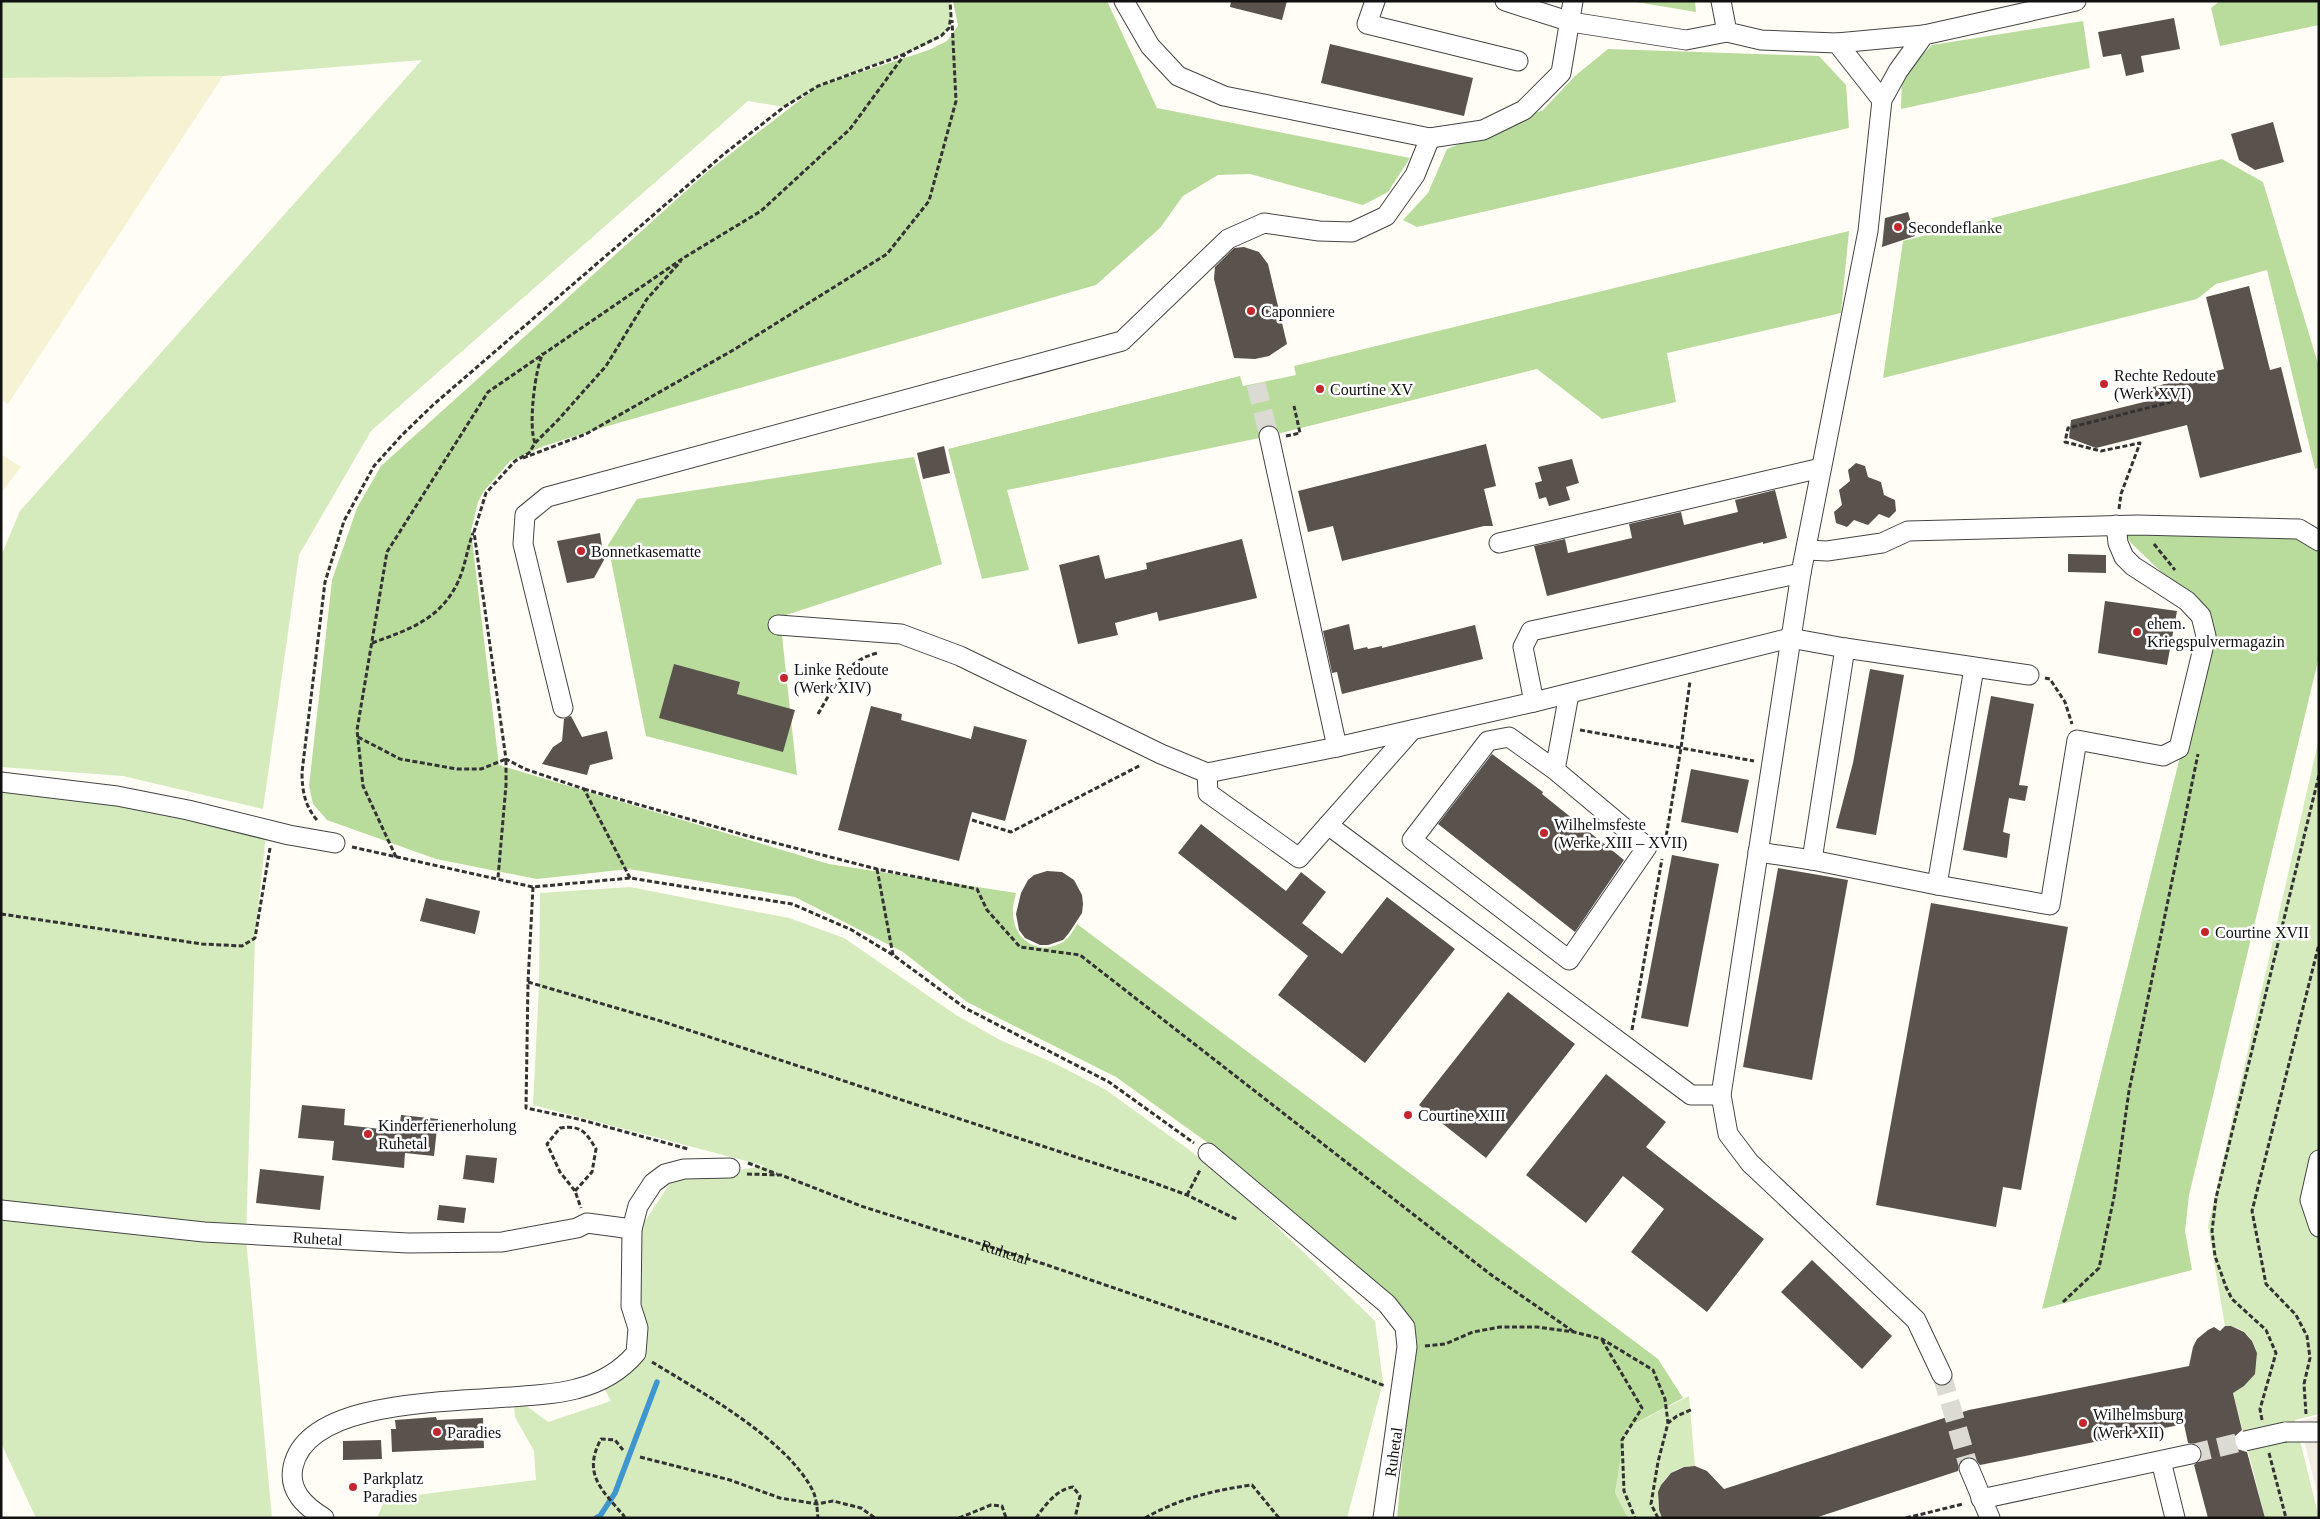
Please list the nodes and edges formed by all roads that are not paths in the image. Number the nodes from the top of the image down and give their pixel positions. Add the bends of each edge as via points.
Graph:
1 (1124, 1) edge
2 (1375, 1) edge
3 (1505, 1) edge
4 (1573, 1) edge
5 (1721, 1) edge
6 (2076, 1) edge
7 (2046, 4) edge
8 (1571, 22) junction
9 (1727, 32) junction
10 (1924, 35) junction
11 (1837, 43) junction
12 (1518, 61) dead end
13 (1882, 100) junction
14 (1430, 138) junction
15 (1269, 438) tunnel mouth
16 (1821, 468) junction
17 (2116, 525) junction
18 (2319, 541) edge
19 (1499, 543) dead end
20 (1807, 550) junction
21 (1801, 573) junction
22 (778, 625) dead end
23 (1790, 638) junction
24 (1846, 648) junction
25 (1974, 668) junction
26 (2029, 675) road end
27 (1569, 694) junction
28 (1534, 702) junction
29 (563, 708) dead end
30 (1412, 730) junction
31 (1337, 747) junction
32 (1555, 770) junction
33 (1207, 773) junction
34 (1, 782) edge
35 (1328, 825) junction
36 (335, 843) road end
37 (1758, 852) junction
38 (1812, 860) junction
39 (1937, 885) junction
40 (1721, 1094) junction
41 (1208, 1153) road end
42 (2319, 1160) edge
43 (736, 1165) road end
44 (1, 1210) edge
45 (2319, 1227) edge
46 (632, 1229) junction
47 (1942, 1375) tunnel mouth
48 (2312, 1426) edge
49 (2244, 1441) tunnel mouth
50 (2191, 1454) tunnel mouth
51 (2160, 1461) junction
52 (1969, 1468) tunnel mouth
53 (1981, 1500) junction
54 (324, 1518) edge
55 (1383, 1518) edge
56 (1990, 1518) edge
57 (2175, 1518) edge

1 - 14 street via 1150,46 1178,76 1224,96
2 - 12 street via 1368,24
3 - 8 street
4 - 8 street
5 - 9 street
6 - 7 street
7 - 10 street
8 - 9 street via 1686,40
8 - 14 street via 1561,74 1524,110 1483,130
9 - 11 street via 1761,40
10 - 11 street
10 - 13 street
11 - 13 street
13 - 16 street via 1868,230
14 - 29 street via 1415,176 1386,216 1352,232 1264,223 1228,239 1122,341 547,497 525,515 523,544
15 - 31 street
16 - 19 street
16 - 20 street
17 - 18 street via 2298,529
17 - 20 street via 1908,531 1882,543 1827,551
17 - 39 street via 2124,557 2187,601 2201,616 2206,636 2179,748 2163,756 2077,740 2050,905
20 - 21 street
21 - 23 street
21 - 28 street via 1532,631 1523,647
22 - 33 street via 901,634 960,656 1040,697
23 - 24 street
23 - 27 street
23 - 37 street
24 - 25 street
24 - 38 street
25 - 26 street
25 - 39 street
27 - 28 street
27 - 32 street
28 - 30 street
30 - 31 street
30 - 35 street
31 - 33 street
32 - 32 street via 1647,847 1568,960 1412,840 1488,742 1509,737
33 - 35 street via 1208,793 1299,858
34 - 36 street via 117,796
35 - 40 street via 1691,1094
37 - 38 street
37 - 40 street
38 - 39 street
40 - 47 street via 1728,1134 1750,1164 1916,1320
41 - 55 street, Ruhetal via 1387,1304 1405,1327 1407,1347
42 - 45 street via 2310,1200
43 - 46 street via 684,1169 665,1174 644,1195
44 - 46 street, Ruhetal via 204,1232 408,1243 502,1242 577,1228 587,1223
46 - 54 street via 631,1306 638,1328 636,1353 620,1370 575,1390 516,1398 400,1405 370,1410 328,1426 311,1436 301,1447 295,1458 292,1484 298,1496
48 - 49 street, bridge
50 - 51 street
51 - 53 street
51 - 57 street
52 - 53 street
53 - 56 street

